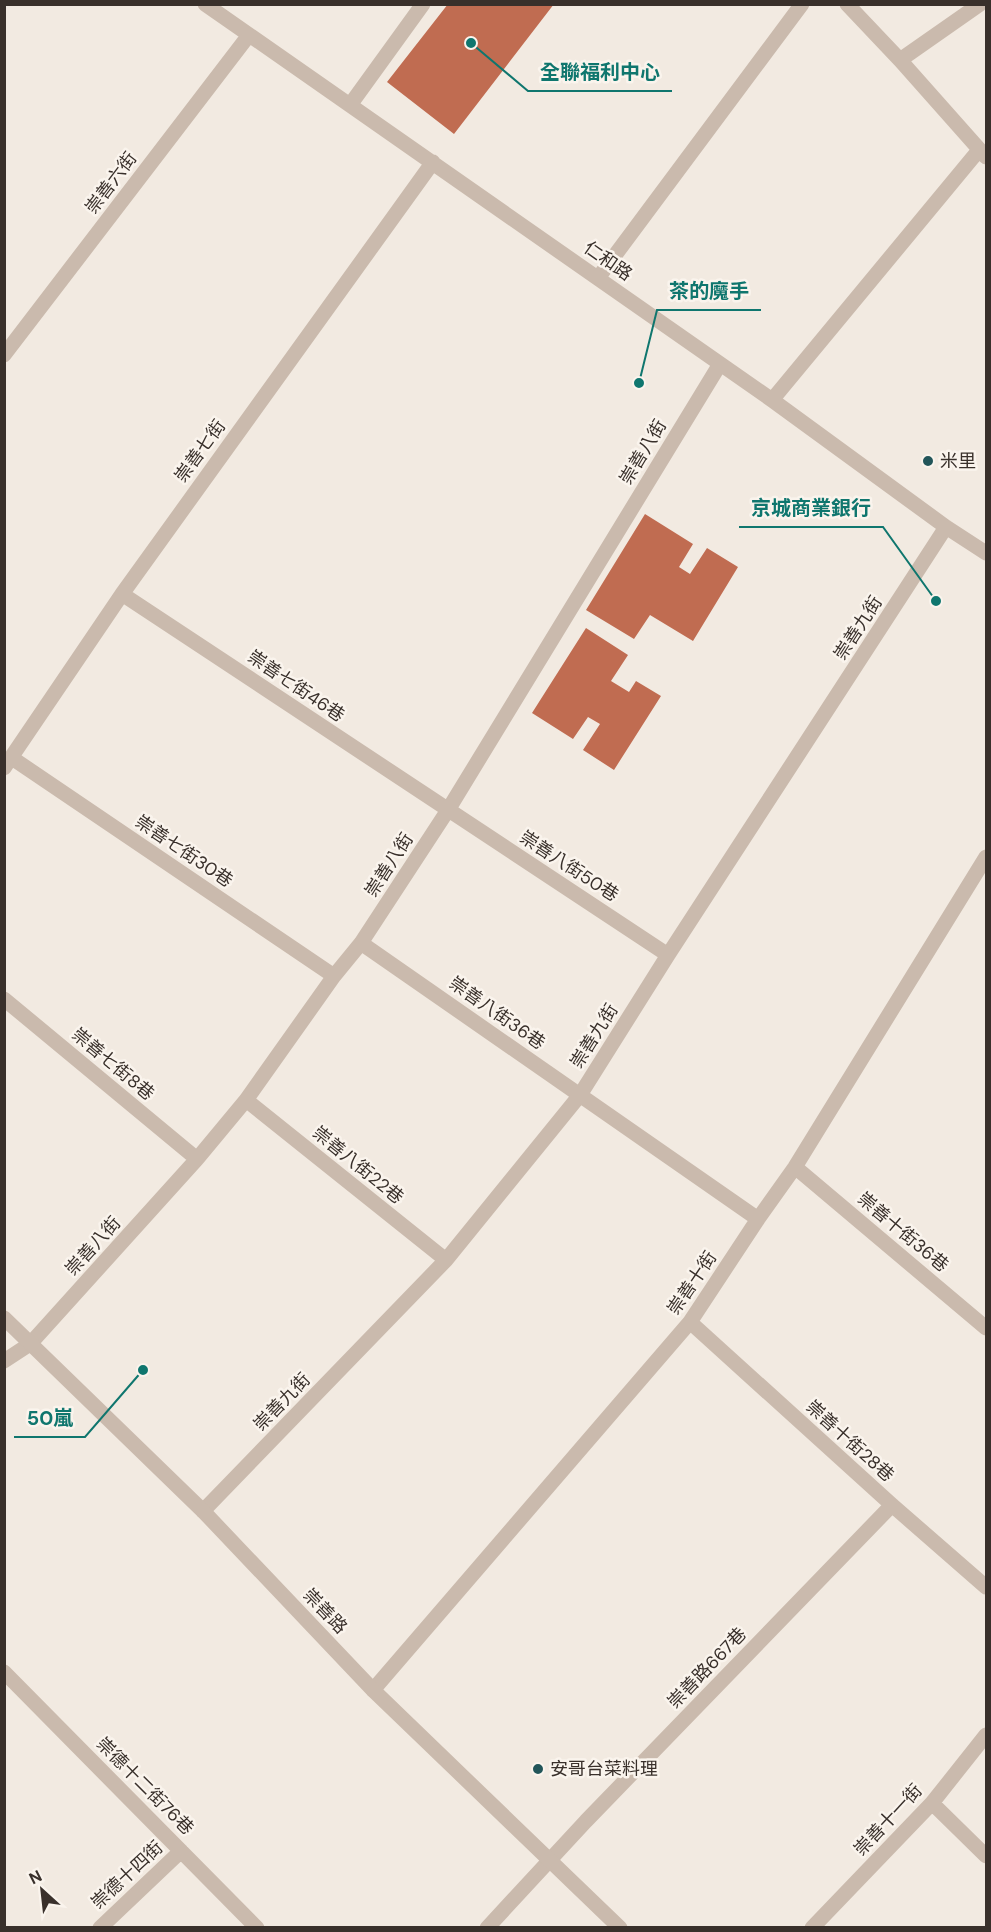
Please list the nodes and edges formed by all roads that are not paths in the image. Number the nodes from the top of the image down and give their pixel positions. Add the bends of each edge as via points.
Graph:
1 (205, 4) edge
2 (423, 4) edge
3 (802, 4) edge
4 (847, 4) edge
5 (980, 4) edge
6 (249, 35) junction
7 (900, 60) junction
8 (350, 105) junction
9 (983, 154) edge
10 (433, 162) junction
11 (598, 278) junction
12 (4, 355) edge
13 (720, 364) junction
14 (772, 399) junction
15 (946, 527) junction
16 (987, 553) edge
17 (122, 594) junction
18 (8, 763) edge
19 (448, 810) junction
20 (987, 857) edge
21 (361, 943) junction
22 (668, 955) junction
23 (334, 976) junction
24 (4, 999) edge
25 (580, 1095) junction
26 (246, 1100) junction
27 (197, 1159) junction
28 (795, 1167) junction
29 (758, 1219) junction
30 (446, 1260) junction
31 (4, 1318) edge
32 (690, 1322) junction
33 (987, 1328) edge
34 (30, 1344) junction
35 (4, 1361) edge
36 (892, 1505) junction
37 (203, 1511) junction
38 (987, 1587) edge
39 (4, 1672) edge
40 (373, 1690) junction
41 (987, 1735) edge
42 (932, 1803) junction
43 (181, 1851) junction
44 (987, 1856) edge
45 (550, 1859) junction
46 (100, 1928) edge
47 (257, 1928) edge
48 (487, 1928) edge
49 (620, 1928) edge
50 (812, 1928) edge

1 - 6 street, 仁和路
2 - 8 street
3 - 11 street
4 - 7 street
5 - 7 street
6 - 8 street, 仁和路
6 - 12 street, 崇善六街
7 - 9 street
8 - 10 street, 仁和路
9 - 14 street
10 - 11 street, 仁和路
10 - 17 street, 崇善七街
11 - 13 street, 仁和路
13 - 14 street, 仁和路
13 - 19 street, 崇善八街
14 - 15 street, 仁和路
15 - 16 street, 仁和路
15 - 22 street, 崇善九街
17 - 18 street, 崇善七街
17 - 19 street, 崇善七街46巷
18 - 23 street, 崇善七街30巷
19 - 21 street, 崇善八街
19 - 22 street, 崇善八街50巷
20 - 28 street, 崇善十街
21 - 23 street, 崇善八街
21 - 25 street, 崇善八街36巷
22 - 25 street, 崇善九街
23 - 26 street, 崇善八街
24 - 27 street, 崇善七街8巷
25 - 29 street, 崇善八街36巷
25 - 30 street, 崇善九街
26 - 27 street, 崇善八街
26 - 30 street, 崇善八街22巷
27 - 34 street, 崇善八街
28 - 29 street, 崇善十街
28 - 33 street, 崇善十街36巷
29 - 32 street, 崇善十街
30 - 37 street, 崇善九街
31 - 34 street, 崇善路
32 - 36 street, 崇善十街28巷
32 - 40 street, 崇善十街
34 - 35 street, 崇善八街
34 - 37 street, 崇善路
36 - 38 street, 崇善十街28巷
36 - 45 street, 崇善路667巷
37 - 40 street, 崇善路
39 - 43 street, 崇德十二街76巷
40 - 45 street, 崇善路
41 - 42 street, 崇善十一街
42 - 44 street
42 - 50 street, 崇善十一街
43 - 46 street, 崇德十四街
43 - 47 street, 崇德十二街76巷
45 - 48 street, 崇善路667巷
45 - 49 street, 崇善路

